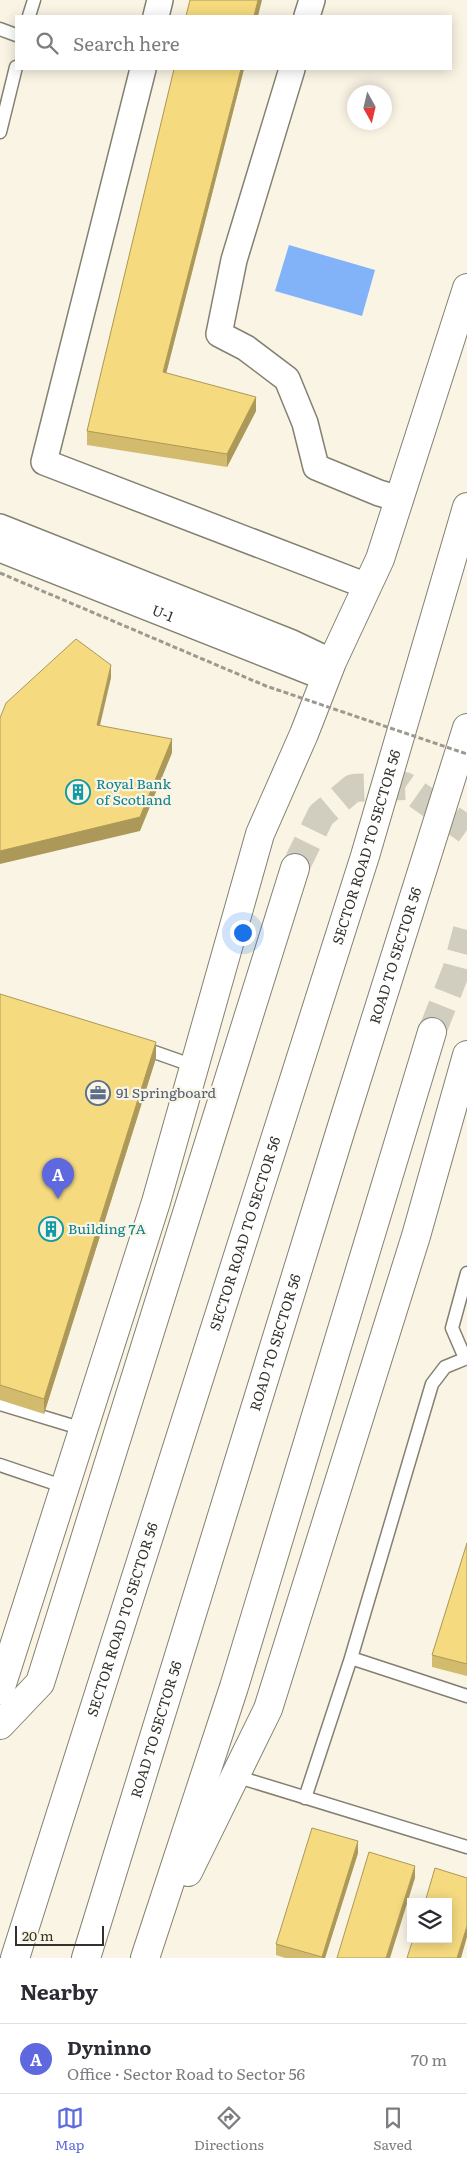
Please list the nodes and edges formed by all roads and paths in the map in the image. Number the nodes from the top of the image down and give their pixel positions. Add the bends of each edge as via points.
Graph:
1 (34, 0) edge
2 (160, 0) edge
3 (312, 0) edge
4 (29, 15) edge
5 (156, 15) edge
6 (308, 15) edge
7 (0, 29) edge
8 (15, 35) edge
9 (15, 70) edge
10 (143, 70) edge
11 (292, 70) edge
12 (0, 132) edge
13 (467, 288) edge
14 (400, 499) junction
15 (467, 507) edge
16 (0, 526) edge
17 (0, 549) edge
18 (0, 573) edge
19 (367, 586) junction
20 (329, 670) junction
21 (467, 728) edge
22 (467, 754) edge
23 (295, 868) tunnel mouth
24 (432, 1032) tunnel mouth
25 (126, 1042) edge
26 (467, 1055) edge
27 (194, 1066) junction
28 (467, 1273) edge
29 (466, 1358) edge
30 (0, 1404) edge
31 (83, 1429) junction
32 (0, 1465) edge
33 (65, 1487) junction
34 (351, 1658) junction
35 (0, 1690) edge
36 (467, 1696) edge
37 (0, 1725) edge
38 (235, 1776) junction
39 (305, 1798) junction
40 (467, 1847) edge
41 (15, 1958) edge
42 (86, 1958) edge
43 (145, 1958) edge

1 - 4 lane
2 - 5 street
3 - 6 street
7 - 8 lane
9 - 12 lane
10 - 19 street via 44,462
11 - 14 street via 234,260 219,334 246,348 287,379 305,423 316,467 379,494
13 - 14 street
14 - 19 street via 380,559
15 - 41 street, SECTOR ROAD TO SECTOR 56 via 365,856
16 - 20 street via 290,642
17 - 20 street, U-1
18 - 22 path, bridge via 266,686
19 - 20 street
20 - 27 street via 260,834
21 - 42 street, ROAD TO SECTOR 56
23 - 37 street via 40,1683
24 - 43 street via 234,1688
25 - 27 lane
26 - 38 street via 414,1246 268,1709
27 - 31 street via 156,1202
28 - 29 lane via 452,1328
29 - 34 lane via 445,1367 432,1384
30 - 31 lane
31 - 33 street
32 - 33 lane
33 - 35 street
34 - 36 lane
34 - 39 lane
38 - 39 lane
38 - 43 street
39 - 40 lane

